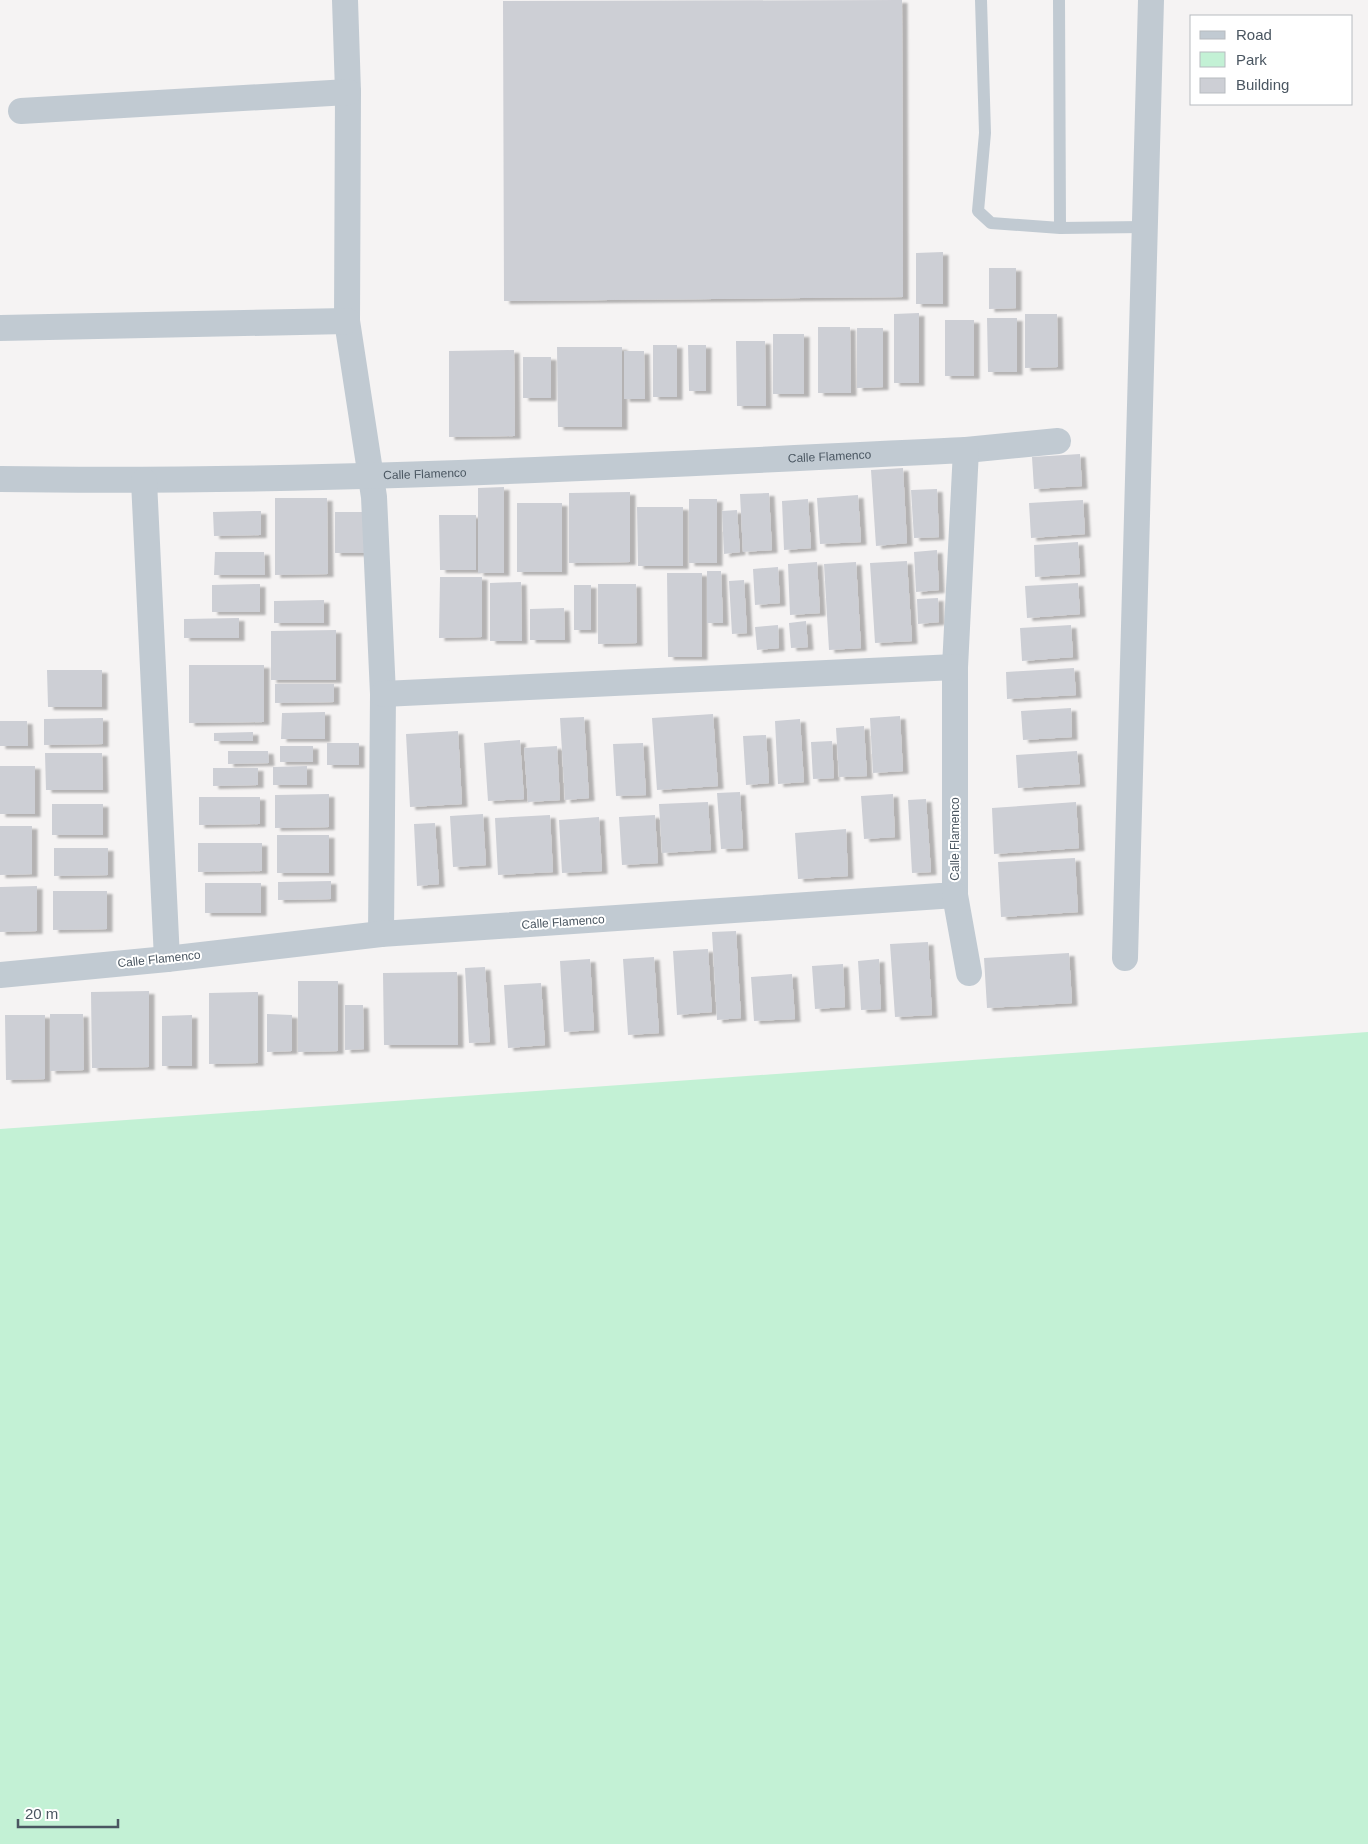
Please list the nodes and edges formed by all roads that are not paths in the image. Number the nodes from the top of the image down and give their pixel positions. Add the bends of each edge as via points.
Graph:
1 (345, 0) edge
2 (981, 0) edge
3 (1058, 0) edge
4 (1151, 0) edge
5 (348, 92) junction
6 (21, 111) dead end
7 (1060, 228) junction
8 (1143, 228) junction
9 (347, 321) junction
10 (0, 328) edge
11 (1058, 441) dead end
12 (966, 450) junction
13 (371, 476) junction
14 (0, 479) edge
15 (144, 481) junction
16 (955, 667) junction
17 (383, 694) junction
18 (955, 895) junction
19 (381, 934) junction
20 (1125, 958) dead end
21 (167, 959) junction
22 (969, 973) dead end
23 (0, 975) edge

1 - 5 street
2 - 7 lane via 985,133 978,211 991,223
3 - 7 lane
4 - 8 street
5 - 6 street
5 - 9 street
7 - 8 lane
8 - 20 street
9 - 10 street
9 - 13 street
11 - 12 street
12 - 13 street, Calle Flamenco
12 - 16 street, Calle Flamenco
13 - 15 street, Calle Flamenco
13 - 17 street
14 - 15 street, Calle Flamenco
15 - 21 street
16 - 17 street
16 - 18 street, Calle Flamenco
17 - 19 street
18 - 19 street, Calle Flamenco
18 - 22 street
19 - 21 street, Calle Flamenco
21 - 23 street, Calle Flamenco

